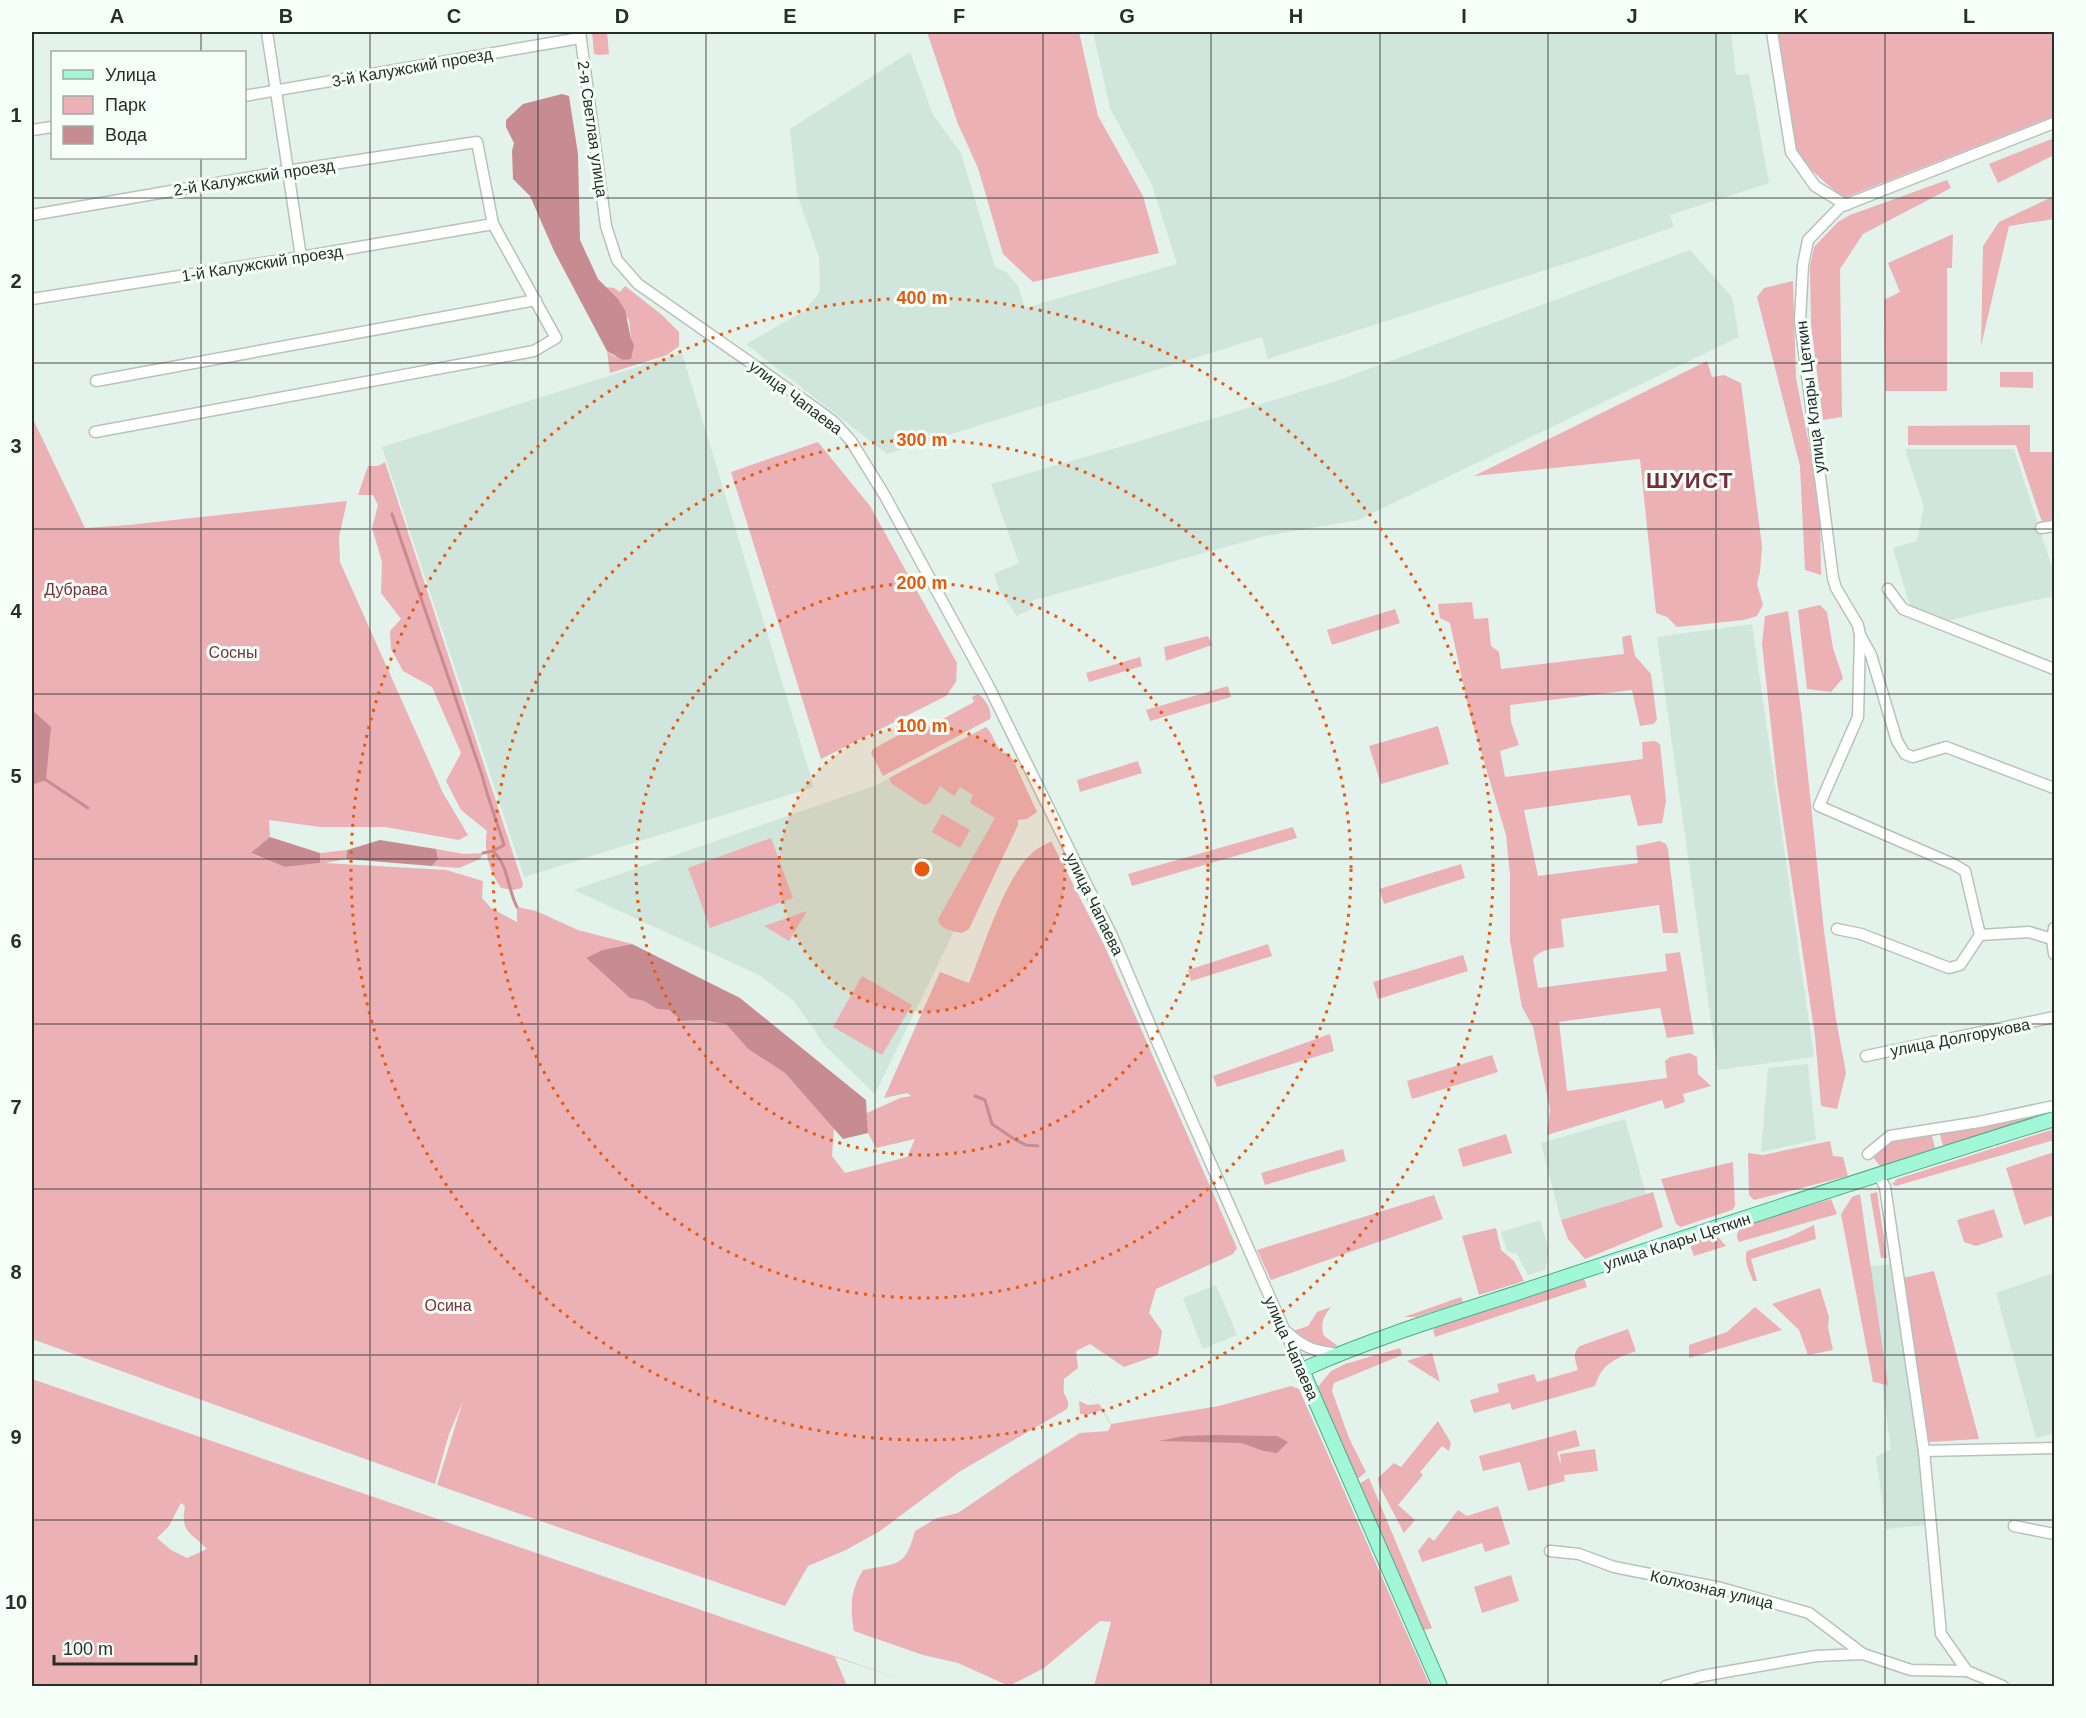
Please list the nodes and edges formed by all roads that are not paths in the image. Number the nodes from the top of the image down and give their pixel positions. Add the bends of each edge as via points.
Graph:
1 (267, 32) edge
2 (1772, 32) edge
3 (580, 35) edge
4 (275, 91) junction
5 (246, 96) edge
6 (2055, 123) edge
7 (51, 127) edge
8 (32, 130) edge
9 (287, 171) junction
10 (1845, 205) junction
11 (32, 215) edge
12 (493, 224) junction
13 (606, 226) joint
14 (301, 257) junction
15 (32, 299) edge
16 (536, 300) junction
17 (96, 381) dead end
18 (95, 432) dead end
19 (2055, 525) edge
20 (2041, 528) dead end
21 (1888, 589) dead end
22 (1860, 635) junction
23 (2055, 669) edge
24 (2055, 788) edge
25 (1837, 929) dead end
26 (2053, 934) edge
27 (1980, 935) junction
28 (2055, 954) edge
29 (2055, 1017) edge
30 (1866, 1056) dead end
31 (2055, 1106) edge
32 (2055, 1119) edge
33 (1868, 1154) dead end
34 (1878, 1174) junction
35 (1283, 1328) junction
36 (1338, 1354) junction
37 (1302, 1370) junction
38 (2055, 1448) edge
39 (1924, 1451) junction
40 (2014, 1526) dead end
41 (2055, 1534) edge
42 (1550, 1551) dead end
43 (1863, 1654) junction
44 (1967, 1671) junction
45 (1440, 1686) edge
46 (1666, 1686) edge
47 (2003, 1686) edge

1 - 4 street
2 - 10 street via 1791,152 1815,186
3 - 4 street, 3-й Калужский проезд
3 - 13 street, 2-я Светлая улица
4 - 5 street, 3-й Калужский проезд
4 - 9 street
6 - 10 street, улица Клары Цеткин
7 - 8 street
9 - 11 street, 2-й Калужский проезд
9 - 12 street, 2-й Калужский проезд via 477,142
9 - 14 street
10 - 22 street, улица Клары Цеткин via 1808,240 1800,321 1833,578
12 - 14 street, 1-й Калужский проезд
12 - 16 street
13 - 35 street, улица Чапаева via 617,260 638,284 835,423 868,468 988,685 1113,938
14 - 15 street, 1-й Калужский проезд
16 - 17 street
16 - 18 street via 556,339 534,351
19 - 20 street
21 - 23 street via 1903,609
22 - 24 street via 1871,655 1897,741 1905,754 1914,757 1946,747
22 - 27 street via 1858,717 1819,806 1965,871
25 - 27 street via 1861,934 1949,968 1960,964
26 - 27 street
26 - 28 street
29 - 30 street, улица Долгорукова
31 - 33 street via 1890,1136
32 - 34 main road, улица Клары Цеткин
34 - 36 main road, улица Клары Цеткин via 1427,1321
34 - 39 street via 1885,1187
35 - 36 street via 1309,1349
35 - 37 street, улица Чапаева
36 - 37 main road, улица Клары Цеткин
37 - 45 main road, улица Чапаева
38 - 39 street
39 - 44 street via 1941,1634
40 - 41 street
42 - 43 street, Колхозная улица via 1579,1554 1614,1567 1721,1588 1809,1613
43 - 44 street via 1911,1670
43 - 46 street via 1816,1656
44 - 47 street

